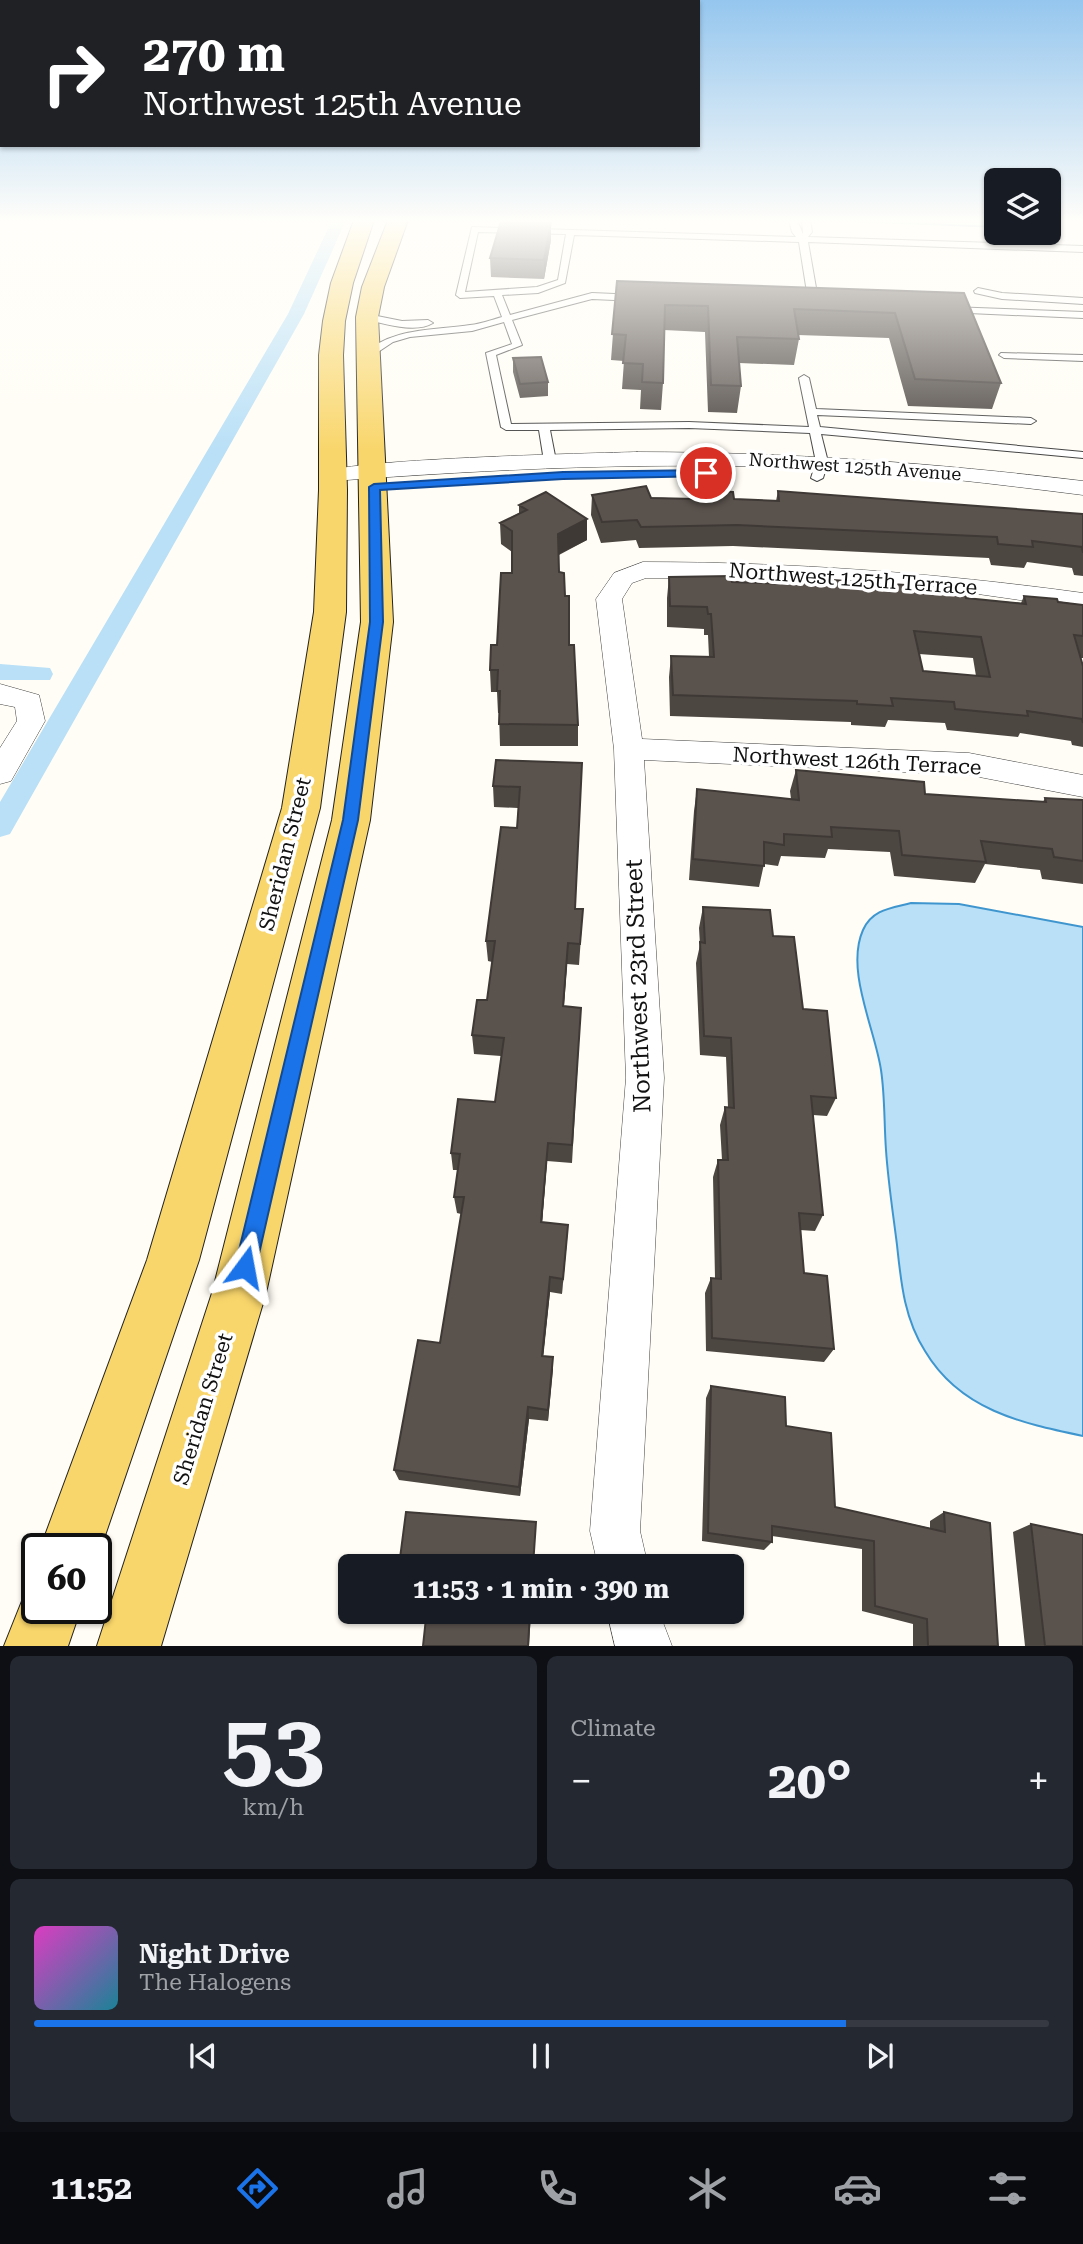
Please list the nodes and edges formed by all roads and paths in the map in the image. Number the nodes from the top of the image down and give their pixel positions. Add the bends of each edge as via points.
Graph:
1 (339, 297) edge
2 (371, 297) edge
3 (499, 297) edge
4 (589, 297) edge
5 (613, 297) edge
6 (817, 297) edge
7 (1015, 297) edge
8 (644, 298) edge
9 (1083, 301) edge
10 (802, 304) edge
11 (933, 309) edge
12 (1083, 315) edge
13 (367, 317) junction
14 (507, 321) junction
15 (1004, 355) dead end
16 (366, 356) junction
17 (1083, 358) edge
18 (804, 378) dead end
19 (811, 412) junction
20 (1031, 421) dead end
21 (544, 426) junction
22 (815, 430) junction
23 (1083, 455) edge
24 (550, 461) junction
25 (819, 470) junction
26 (354, 481) junction
27 (1083, 488) edge
28 (1083, 503) edge
29 (623, 578) joint
30 (1083, 601) edge
31 (0, 694) edge
32 (629, 749) junction
33 (0, 773) edge
34 (1083, 786) edge
35 (77, 1533) edge
36 (620, 1554) edge
37 (44, 1624) edge
38 (36, 1646) edge
39 (129, 1646) edge

1 - 26 main road, Sheridan Street via 331,355
2 - 13 main road, Sheridan Street
3 - 14 lane
4 - 14 lane
5 - 8 lane
6 - 10 lane via 819,305
7 - 9 lane
11 - 12 lane
13 - 14 lane via 402,324
13 - 16 main road, Sheridan Street
14 - 16 lane via 409,334
14 - 21 lane via 517,345 491,353 506,427
15 - 17 lane
16 - 26 main road, Sheridan Street
18 - 19 lane
19 - 20 lane
19 - 22 lane
21 - 22 lane
21 - 24 lane
22 - 23 lane
22 - 25 lane
24 - 25 street, Northwest 125th Avenue via 637,458
24 - 26 street, Northwest 125th Avenue
25 - 26 street, Northwest 125th Avenue
25 - 27 street, Northwest 125th Avenue
25 - 28 street, Northwest 125th Avenue
26 - 35 main road, Sheridan Street via 301,808 173,1260
26 - 39 main road, Sheridan Street via 377,622 351,820 239,1293
29 - 30 street, Northwest 125th Terrace via 643,570 858,576 964,584
29 - 32 street, Northwest 23rd Street via 609,599
31 - 33 street via 29,702 31,721
32 - 34 street, Northwest 126th Terrace via 969,764
32 - 36 street, Northwest 23rd Street via 645,1078 615,1531
37 - 38 main road

